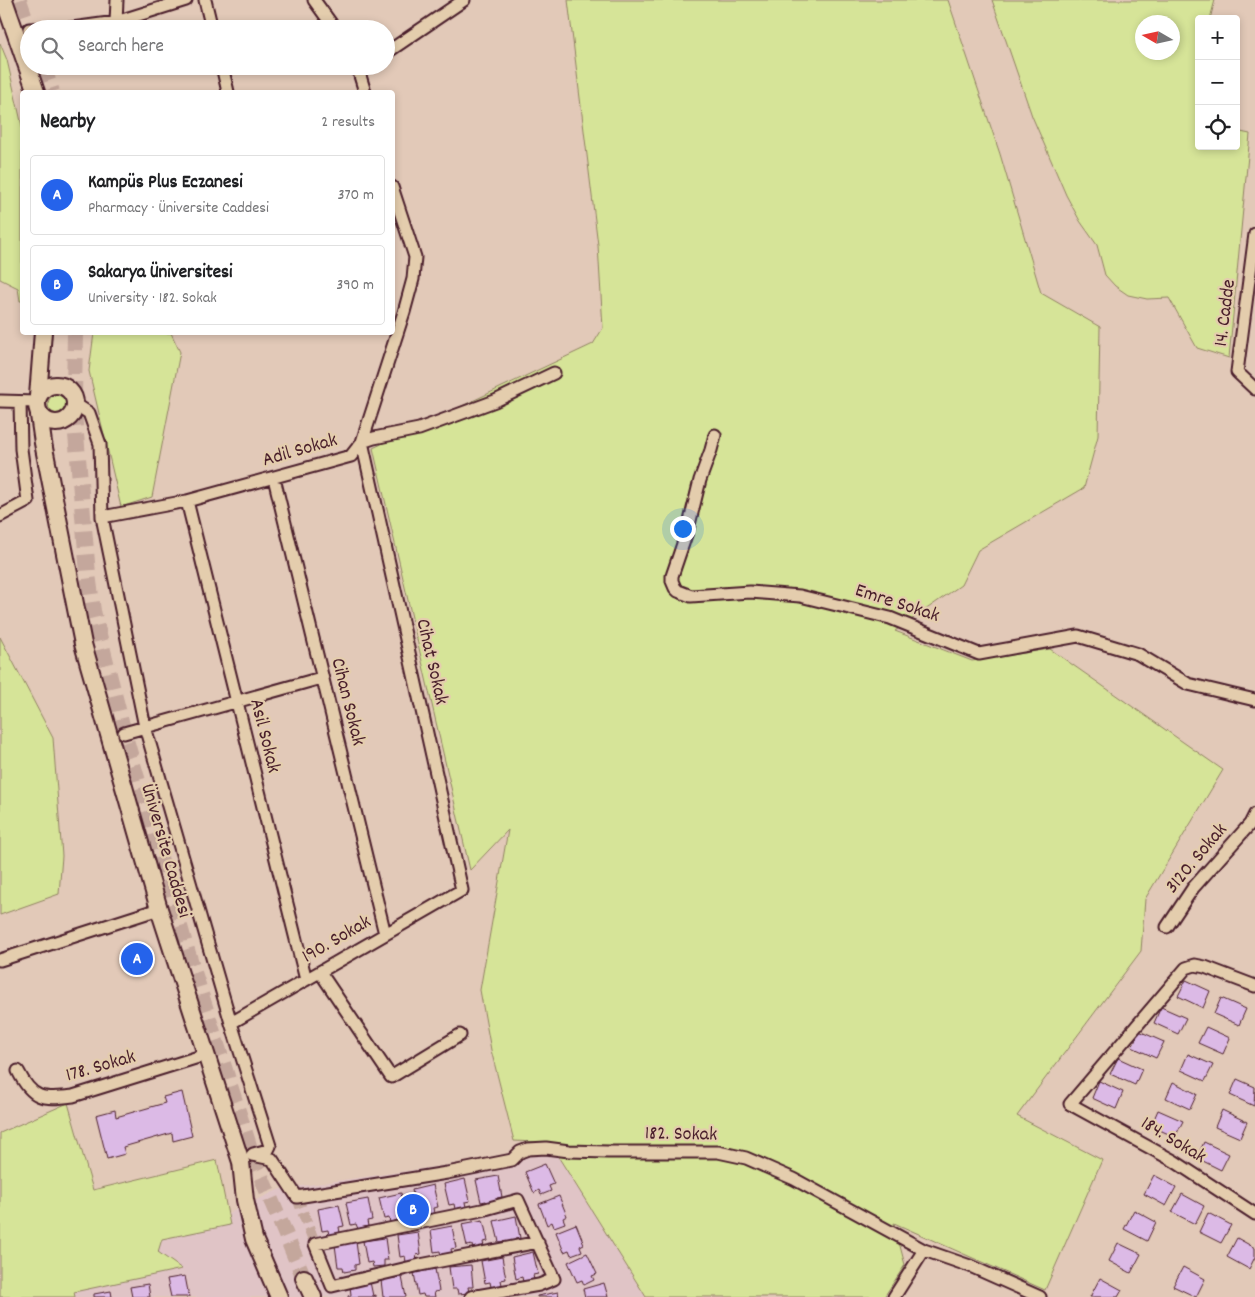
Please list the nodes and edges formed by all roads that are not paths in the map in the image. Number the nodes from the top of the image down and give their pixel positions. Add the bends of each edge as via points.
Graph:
1 (4, 0) edge
2 (117, 0) edge
3 (186, 0) edge
4 (205, 0) edge
5 (314, 0) edge
6 (464, 0) edge
7 (116, 20) edge
8 (122, 20) edge
9 (210, 20) edge
10 (328, 20) edge
11 (20, 46) edge
12 (395, 47) edge
13 (30, 75) edge
14 (224, 75) edge
15 (362, 75) edge
16 (35, 90) edge
17 (228, 90) edge
18 (365, 90) edge
19 (395, 196) edge
20 (1255, 234) edge
21 (43, 335) edge
22 (554, 373) dead end
23 (1255, 389) edge
24 (0, 401) edge
25 (34, 404) junction
26 (75, 404) junction
27 (715, 435) dead end
28 (362, 442) junction
29 (274, 478) junction
30 (187, 501) junction
31 (0, 516) edge
32 (102, 517) junction
33 (322, 678) junction
34 (1255, 700) edge
35 (236, 701) junction
36 (145, 727) junction
37 (124, 732) dead end
38 (1255, 814) edge
39 (462, 890) joint
40 (159, 909) junction
41 (1167, 927) dead end
42 (385, 934) junction
43 (0, 960) edge
44 (320, 972) junction
45 (306, 980) junction
46 (1255, 986) edge
47 (231, 1023) junction
48 (460, 1035) dead end
49 (205, 1055) junction
50 (18, 1071) dead end
51 (1255, 1214) edge
52 (538, 1242) junction
53 (924, 1250) junction
54 (304, 1278) tunnel mouth
55 (278, 1294) edge
56 (313, 1297) edge
57 (471, 1297) edge
58 (894, 1297) edge
59 (1040, 1297) edge

1 - 11 street
2 - 7 street
3 - 8 street
4 - 9 street
5 - 10 street
6 - 12 street
13 - 16 street
14 - 17 street
15 - 18 street
19 - 28 street via 415,256 413,279
20 - 23 street, 14. Cadde via 1237,372
21 - 25 street, Üniversite Caddesi
22 - 28 street, Adil Sokak via 495,401 420,429
24 - 25 street
25 - 26 street via 47,387 60,385 71,392
25 - 26 street via 48,422 61,423 71,416
25 - 31 street via 20,449 28,501
25 - 40 street, Üniversite Caddesi via 83,644
26 - 32 street via 89,413 100,444
27 - 34 street, Emre Sokak via 672,576 678,591 691,596 750,592 800,596 890,618 979,654 1078,636 1138,654 1188,684
28 - 29 street, Adil Sokak via 351,456
28 - 39 street, Cihat Sokak
29 - 30 street, Adil Sokak
29 - 33 street, Cihan Sokak
30 - 32 street, Adil Sokak
30 - 35 street, Asil Sokak
32 - 36 street
33 - 35 street
33 - 42 street, Cihan Sokak
35 - 36 street
35 - 45 street, Asil Sokak
36 - 37 street
36 - 47 street
38 - 41 street, 3120. Sokak via 1250,824 1193,888
39 - 42 street, 190. Sokak
40 - 43 street
40 - 49 street, Üniversite Caddesi
42 - 44 street, 190. Sokak
44 - 45 street, 190. Sokak
44 - 48 street via 391,1077
45 - 47 street, 190. Sokak
46 - 51 street, 184. Sokak via 1205,967 1195,965 1186,968 1070,1104 1174,1161
47 - 53 street, 182. Sokak via 270,1146 268,1150 252,1155 272,1159 297,1197 512,1160 528,1149 718,1152 746,1158 787,1175
49 - 50 street, 178. Sokak via 58,1098 34,1094
49 - 55 street, Üniversite Caddesi via 241,1162 254,1239
52 - 52 street via 518,1200 315,1244 332,1286
52 - 57 street via 554,1279 539,1285
53 - 58 street
53 - 59 street, 182. Sokak
54 - 56 street

